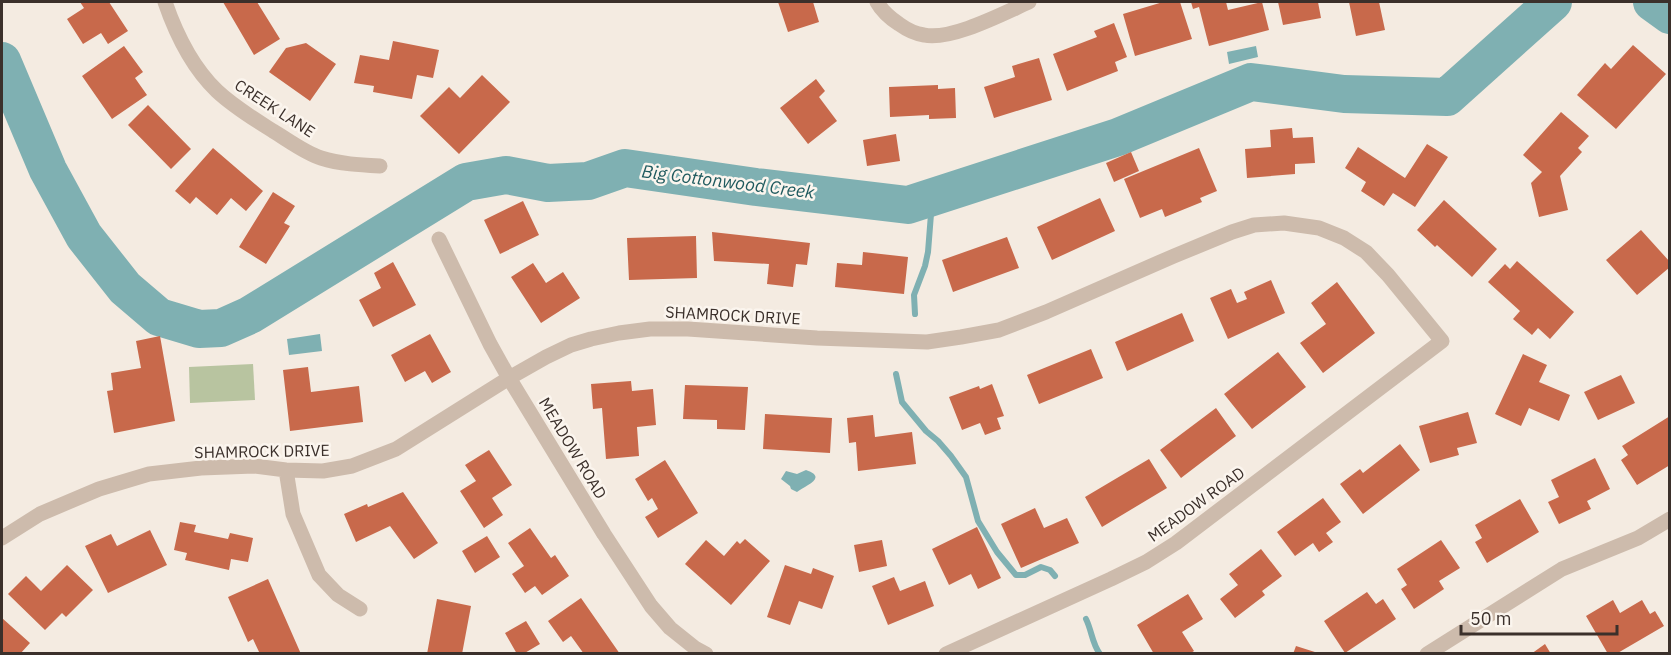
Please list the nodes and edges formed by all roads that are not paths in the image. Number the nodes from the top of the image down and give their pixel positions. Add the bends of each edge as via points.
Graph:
1 (165, 2) edge
2 (877, 2) edge
3 (1029, 2) edge
4 (380, 166) dead end
5 (440, 238) dead end
6 (1442, 341) joint
7 (509, 378) junction
8 (286, 470) junction
9 (1670, 519) edge
10 (2, 538) edge
11 (360, 609) dead end
12 (706, 654) edge
13 (946, 654) edge
14 (1427, 654) edge

1 - 4 street, CREEK LANE via 173,27 197,68 240,110 319,157
2 - 3 street via 891,20 925,36 941,36 979,24
5 - 7 street, MEADOW ROAD
6 - 7 street, SHAMROCK DRIVE via 1366,252 1319,228 1284,223 1254,225 1232,232 1046,312 999,330 962,338 927,342 650,329 609,334 571,345
6 - 13 street, MEADOW ROAD via 1146,562
7 - 8 street, SHAMROCK DRIVE via 396,449 352,466 323,471
7 - 12 street, MEADOW ROAD via 651,606 670,628
8 - 10 street, SHAMROCK DRIVE via 254,466 149,474 99,489 40,514
8 - 11 street via 293,514 319,575 338,595
9 - 14 street via 1638,538 1562,569

